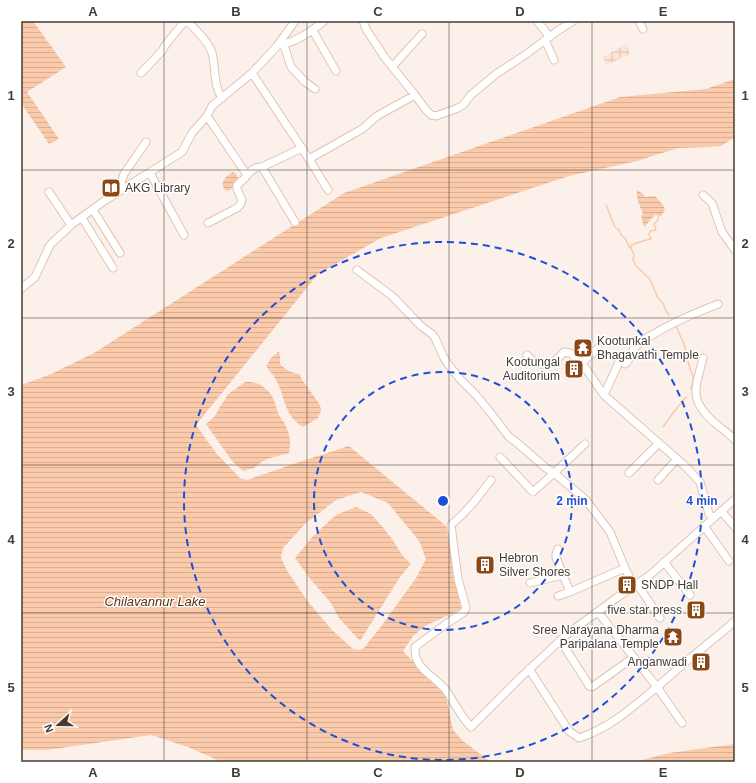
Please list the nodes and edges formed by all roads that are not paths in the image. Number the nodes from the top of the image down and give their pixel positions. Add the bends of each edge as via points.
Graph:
1 (186, 21) edge
2 (295, 21) edge
3 (324, 21) edge
4 (363, 21) edge
5 (536, 21) edge
6 (573, 21) edge
7 (639, 21) edge
8 (643, 29) dead end
9 (312, 31) junction
10 (422, 34) dead end
11 (547, 39) junction
12 (280, 45) junction
13 (554, 60) dead end
14 (392, 67) junction
15 (336, 71) dead end
16 (141, 73) dead end
17 (252, 73) junction
18 (315, 89) dead end
19 (415, 94) junction
20 (222, 98) junction
21 (207, 116) junction
22 (146, 142) dead end
23 (302, 148) junction
24 (309, 159) junction
25 (262, 167) junction
26 (150, 173) junction
27 (247, 175) junction
28 (328, 190) dead end
29 (49, 192) dead end
30 (118, 192) junction
31 (704, 195) dead end
32 (93, 210) junction
33 (82, 218) junction
34 (295, 222) dead end
35 (208, 223) dead end
36 (71, 225) junction
37 (184, 235) dead end
38 (735, 250) edge
39 (120, 253) dead end
40 (112, 268) dead end
41 (358, 270) dead end
42 (21, 289) edge
43 (718, 304) dead end
44 (598, 348) dead end
45 (527, 355) dead end
46 (703, 358) dead end
47 (582, 364) junction
48 (604, 395) junction
49 (735, 440) edge
50 (659, 443) junction
51 (585, 444) dead end
52 (500, 457) dead end
53 (676, 459) junction
54 (554, 473) junction
55 (629, 473) dead end
56 (491, 480) dead end
57 (658, 480) dead end
58 (735, 499) edge
59 (721, 511) junction
60 (713, 518) junction
61 (704, 526) junction
62 (735, 527) edge
63 (558, 549) dead end
64 (729, 561) dead end
65 (664, 562) junction
66 (625, 568) junction
67 (563, 575) junction
68 (530, 583) dead end
69 (635, 585) junction
70 (570, 592) junction
71 (690, 595) dead end
72 (558, 596) dead end
73 (598, 612) junction
74 (660, 618) dead end
75 (735, 620) edge
76 (560, 640) junction
77 (634, 657) junction
78 (529, 669) junction
79 (657, 687) junction
80 (682, 723) dead end

1 - 16 street
1 - 20 street via 202,36 212,51 218,91
2 - 12 street
3 - 9 street
4 - 14 street
5 - 11 street
6 - 11 street
7 - 8 street
9 - 12 street via 292,42
9 - 15 street
10 - 14 street
11 - 13 street
11 - 19 street via 496,74 458,108 436,116 431,115
12 - 17 street
12 - 18 street via 291,67
14 - 19 street
17 - 20 street
17 - 23 street
19 - 24 street via 377,116 362,129
20 - 21 street via 212,106
21 - 26 street via 192,133 182,152
21 - 27 street
22 - 30 street via 124,174
23 - 24 street
23 - 25 street
24 - 28 street
25 - 27 street
25 - 34 street
26 - 30 street
26 - 37 street
27 - 35 street via 236,185 242,200 240,205
29 - 36 street
30 - 32 street
31 - 38 street via 712,203 722,232
32 - 33 street
32 - 39 street
33 - 36 street
33 - 40 street
36 - 42 street via 50,245 35,277
41 - 54 street via 392,296 435,338 448,364 509,437
43 - 48 street via 685,317 636,346 628,362 625,364 623,358 619,362
44 - 47 street
45 - 47 street via 534,362 548,364 564,352 570,353
46 - 49 street via 696,383 700,408
47 - 48 street
48 - 50 street
50 - 53 street
50 - 55 street
51 - 54 street
52 - 54 street via 533,492
53 - 57 street
53 - 60 street via 700,482 709,514
54 - 66 street via 586,500 610,532
56 - 78 street via 451,525 458,579 466,608 415,647 417,661 445,689 471,727
58 - 59 street
59 - 60 street
59 - 62 street
60 - 61 street
61 - 64 street
61 - 65 street
63 - 67 street via 556,557
65 - 69 street
65 - 71 street
66 - 69 street
66 - 70 street
67 - 68 street
67 - 70 street
69 - 73 street
69 - 74 street
70 - 72 street
73 - 76 street
73 - 77 street
75 - 79 street
76 - 77 street via 592,687
76 - 78 street
77 - 79 street
78 - 79 street via 569,731 579,738 622,716
79 - 80 street

